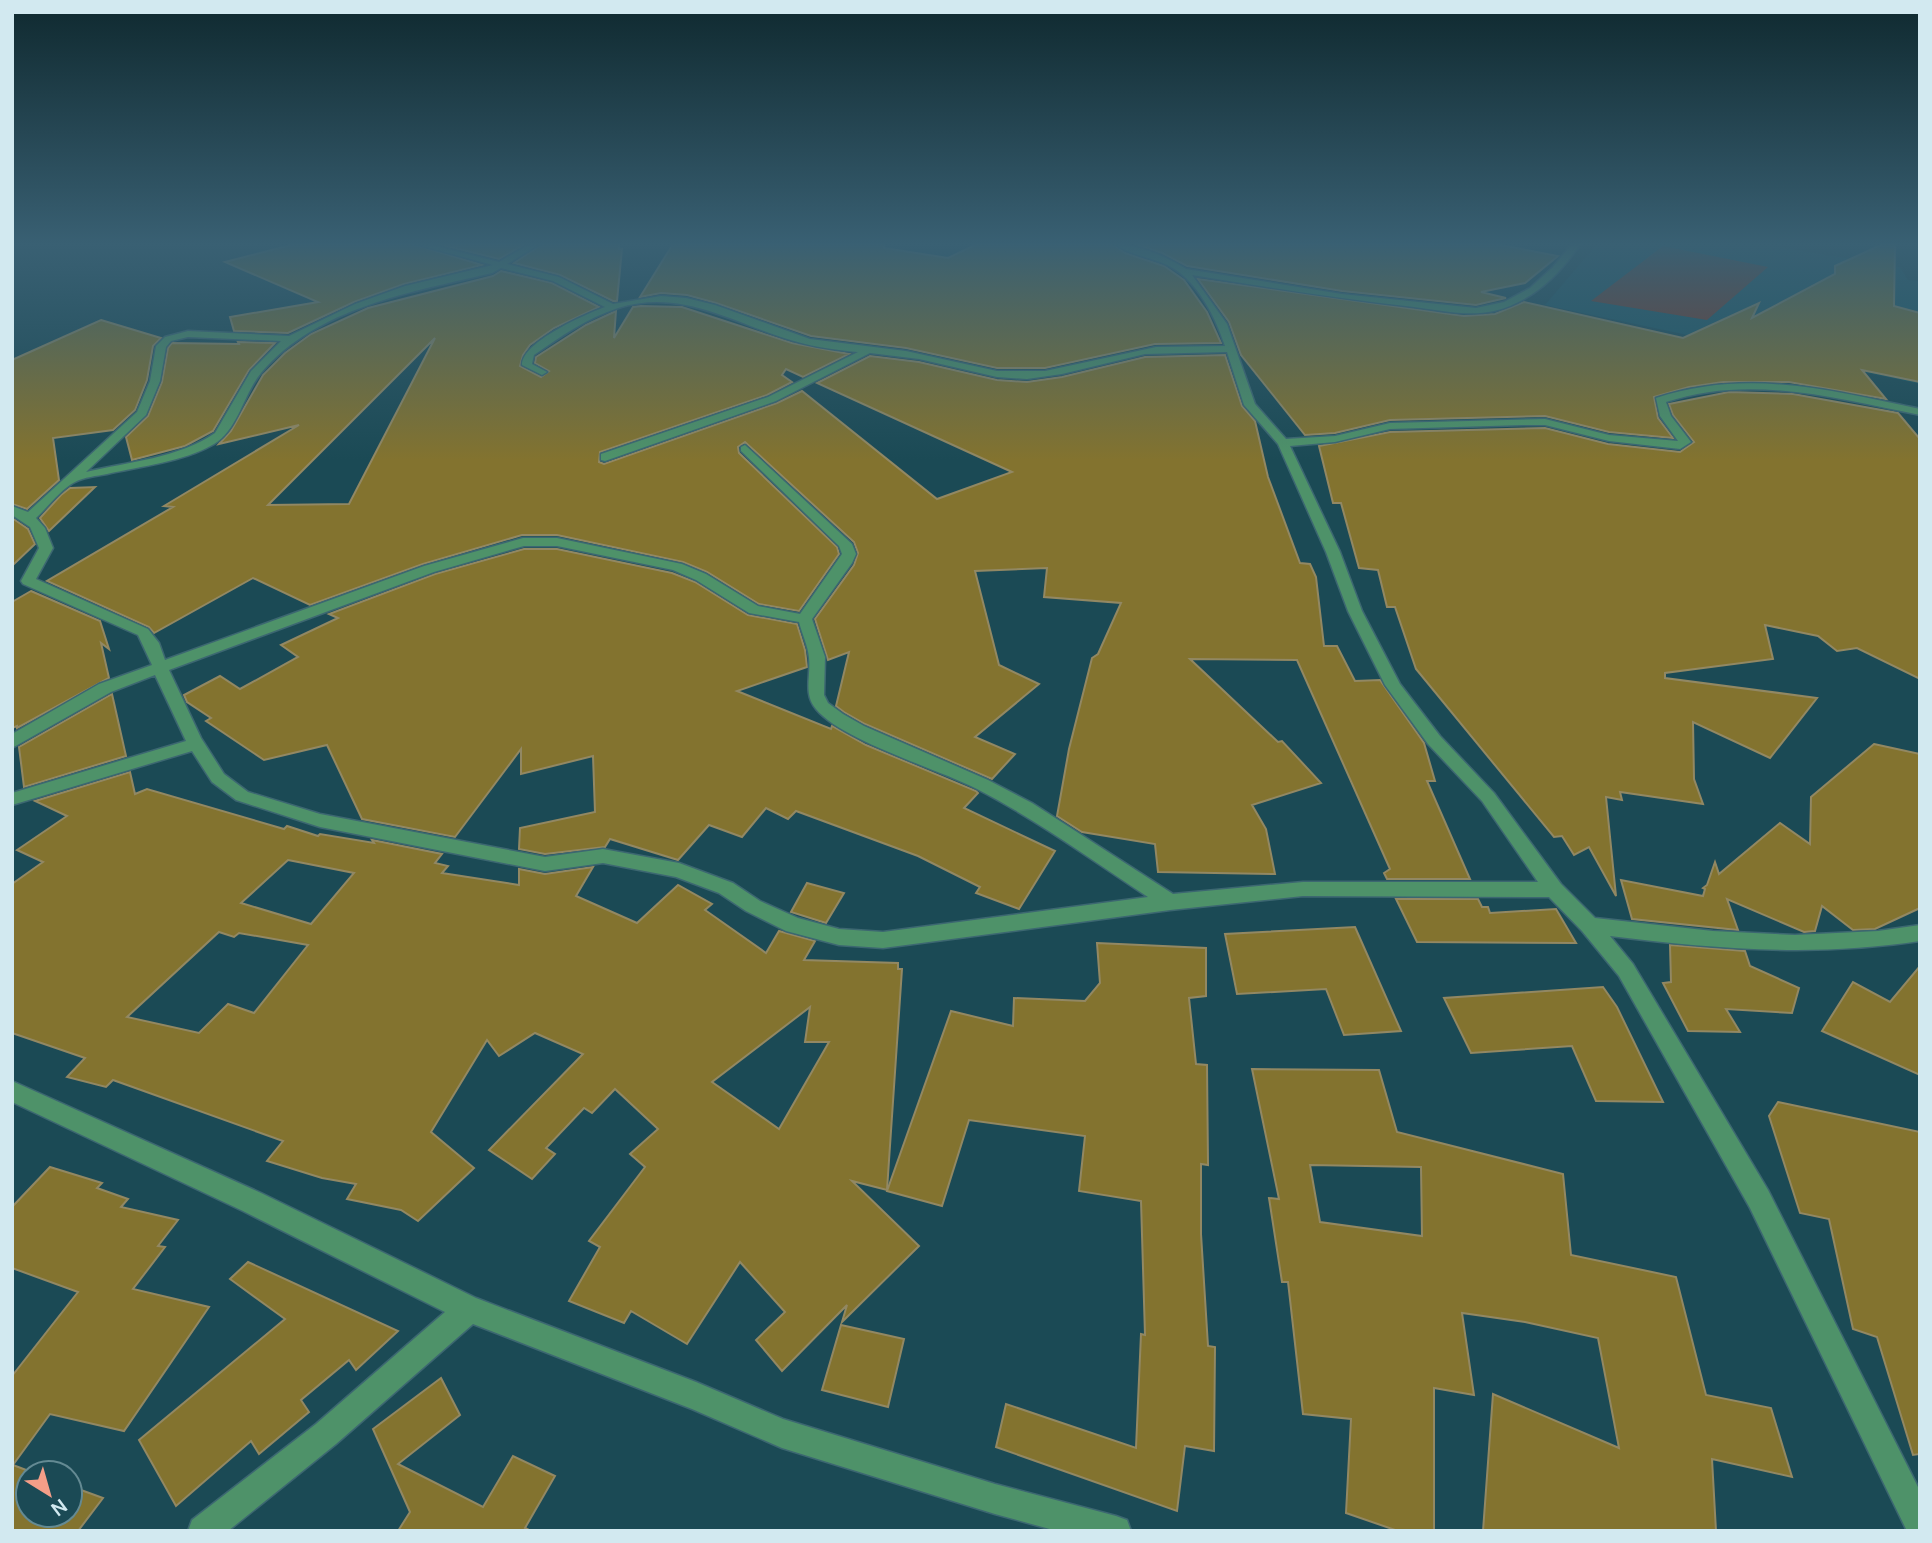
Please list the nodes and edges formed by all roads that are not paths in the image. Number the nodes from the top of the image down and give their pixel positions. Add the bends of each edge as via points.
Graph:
1 (338, 316) edge
2 (586, 316) edge
3 (734, 316) edge
4 (1217, 316) edge
5 (291, 339) junction
6 (1230, 349) junction
7 (867, 351) junction
8 (542, 372) dead end
9 (1920, 412) edge
10 (1283, 443) junction
11 (745, 449) dead end
12 (605, 457) dead end
13 (74, 478) junction
14 (21, 513) edge
15 (806, 619) junction
16 (161, 668) junction
17 (12, 742) edge
18 (197, 744) junction
19 (12, 799) edge
20 (1554, 889) junction
21 (1170, 902) junction
22 (1589, 925) junction
23 (1920, 933) edge
24 (12, 1091) edge
25 (469, 1309) junction
26 (1920, 1524) edge
27 (203, 1531) edge
28 (1116, 1531) edge

1 - 5 street
2 - 8 street via 530,353 527,365
3 - 7 street via 778,335
4 - 6 street
5 - 13 street via 256,373 219,435 209,442 172,456
5 - 13 street via 188,334 168,339 161,346 155,381 142,413
6 - 7 street via 1145,351 1065,371 1012,376
6 - 10 street via 1250,405
7 - 12 street via 834,372 760,406
9 - 10 street via 1811,392 1716,385 1683,390 1660,400 1665,416 1685,442 1680,445 1609,438 1545,422 1390,426 1335,439
10 - 20 street via 1392,685 1434,740 1488,797
11 - 15 street via 845,544 849,554
13 - 14 street
14 - 16 street via 43,535 46,548 28,581 142,632
15 - 16 street via 754,610 689,571 539,541 429,569
15 - 21 street via 817,657 816,695 837,718 1026,808
16 - 17 street via 105,688
16 - 18 street
18 - 19 street
18 - 21 street via 218,778 242,796 320,820 545,863 603,856 679,870 726,888 793,925 839,937 883,940
20 - 21 street via 1303,888
20 - 22 street
22 - 23 street via 1727,942 1800,944
22 - 26 street via 1626,970 1759,1199
24 - 25 street
25 - 27 street via 326,1434
25 - 28 street via 782,1433

